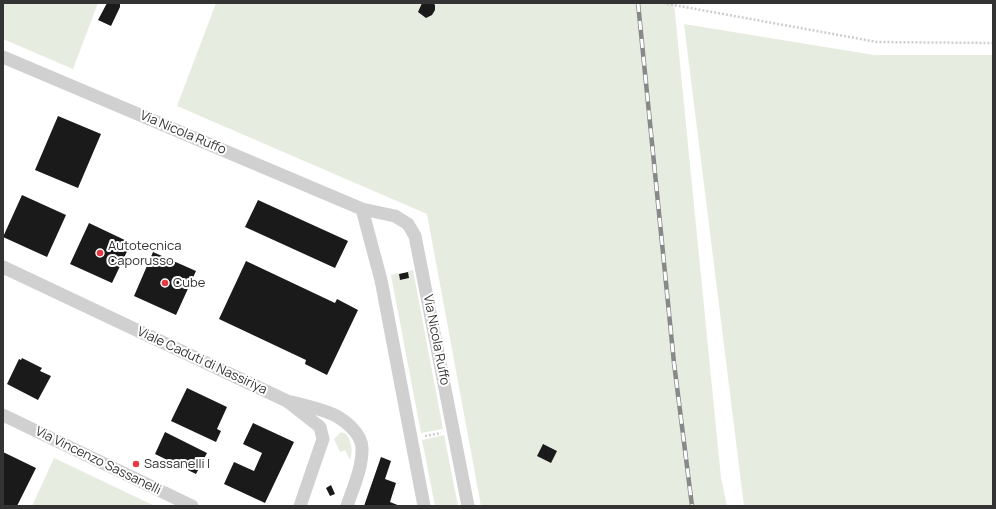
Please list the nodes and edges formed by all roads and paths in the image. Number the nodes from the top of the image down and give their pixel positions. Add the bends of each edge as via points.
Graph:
1 (663, 3) edge
2 (993, 43) edge
3 (3, 57) edge
4 (362, 209) junction
5 (3, 267) edge
6 (288, 401) junction
7 (3, 415) edge
8 (454, 430) junction
9 (410, 438) junction
10 (192, 506) edge
11 (300, 506) edge
12 (347, 506) edge
13 (424, 506) edge
14 (468, 506) edge

1 - 2 path via 876,42
3 - 4 street, Via Nicola Ruffo
4 - 8 street, Via Nicola Ruffo via 395,216 408,224 416,236
4 - 9 street via 382,280
5 - 6 street, Viale Caduti di Nassiriya
6 - 11 street, Viale Caduti di Nassiriya via 320,428 323,439
6 - 12 street via 329,412 352,427 359,437 363,449
7 - 10 street, Via Vincenzo Sassanelli
8 - 9 path
8 - 14 street, Via Nicola Ruffo
9 - 13 street

